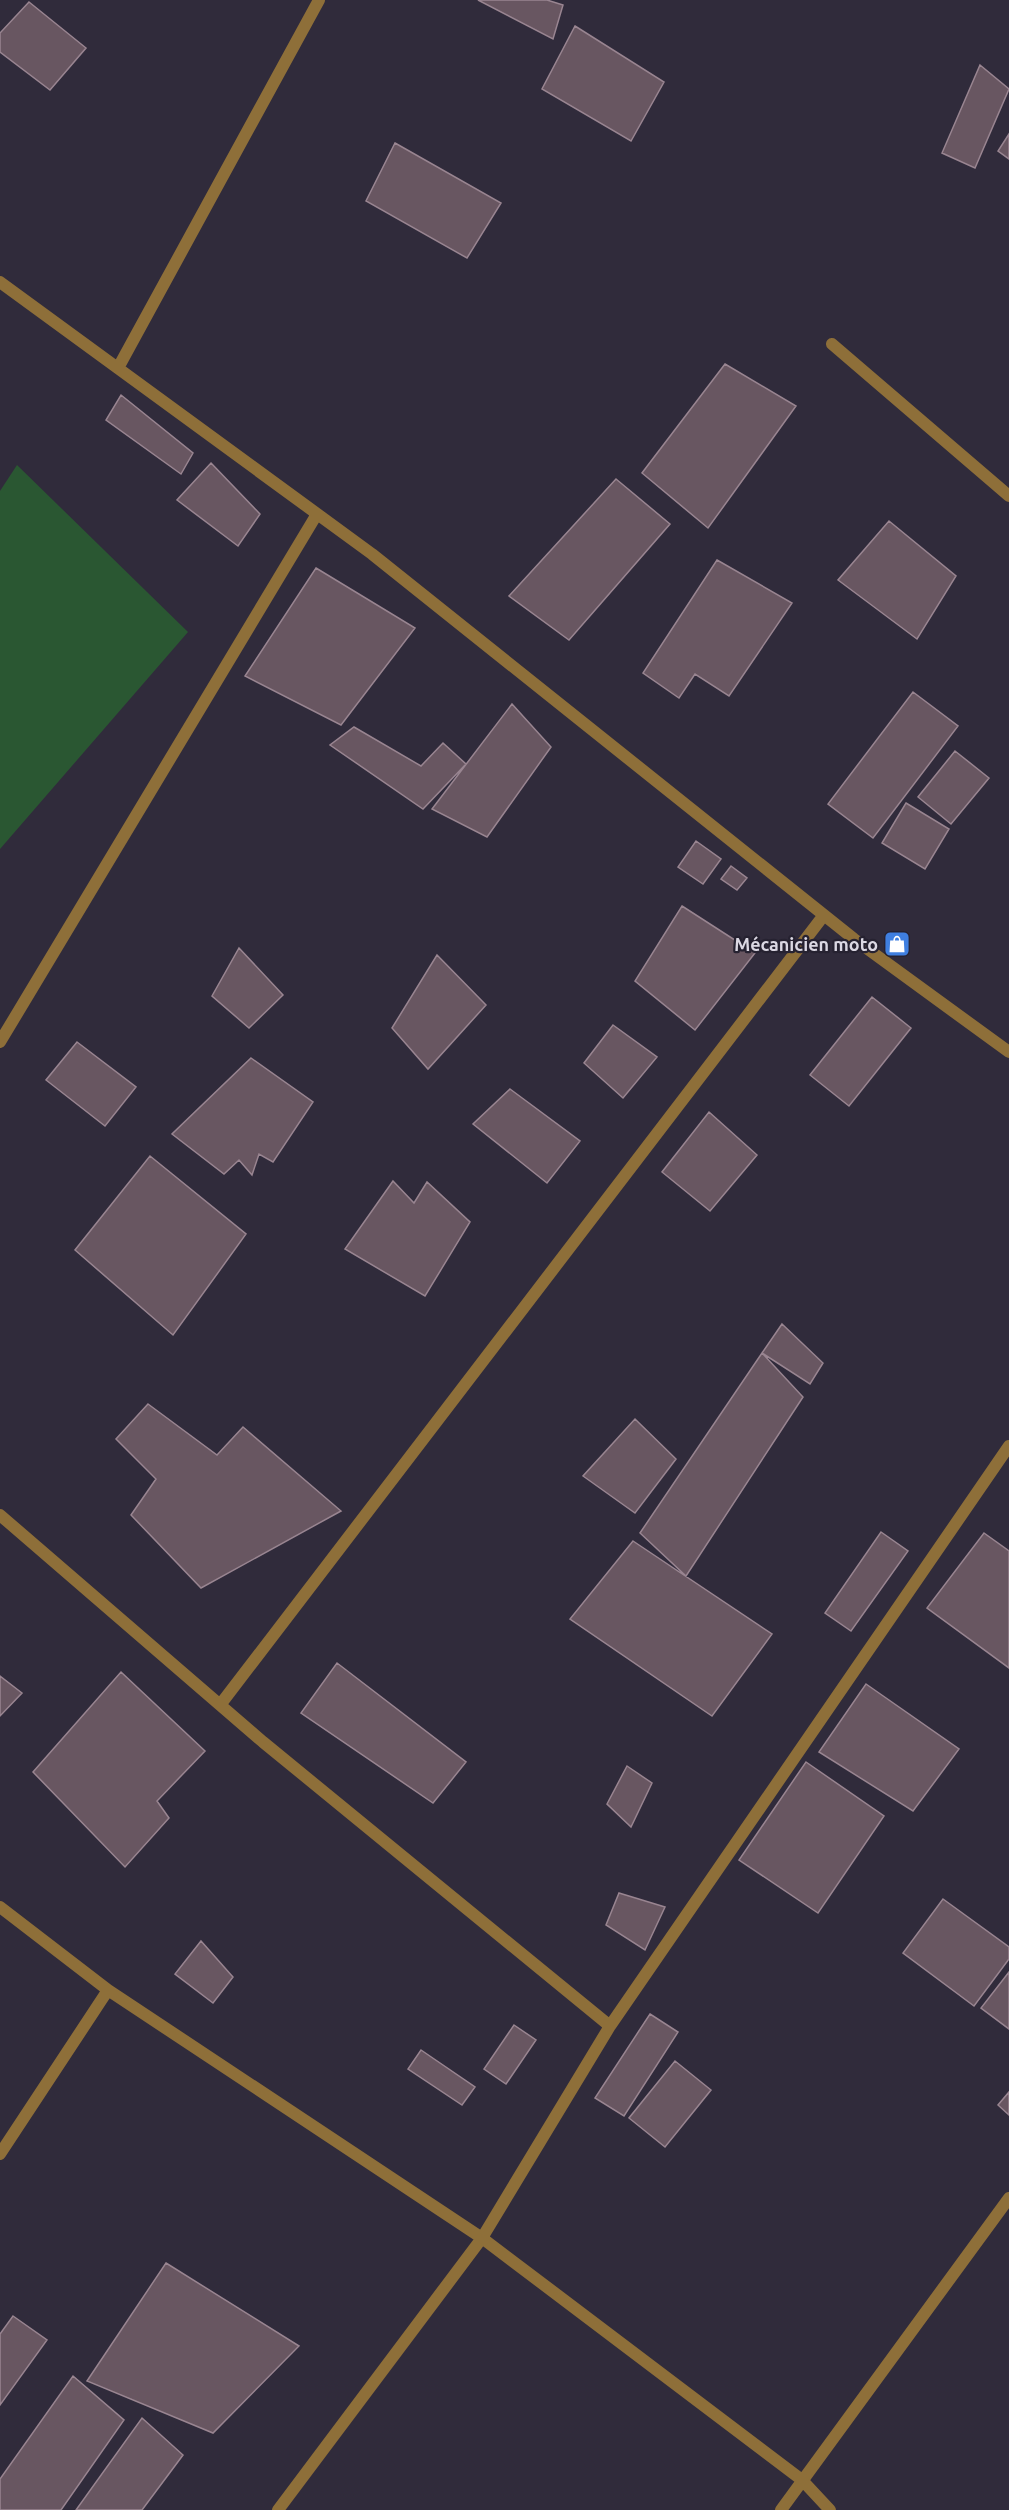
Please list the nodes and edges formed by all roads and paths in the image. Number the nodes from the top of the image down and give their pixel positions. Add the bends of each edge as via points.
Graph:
1 (320, 0) edge
2 (0, 282) edge
3 (832, 344) dead end
4 (118, 368) junction
5 (1009, 496) edge
6 (317, 514) junction
7 (824, 915) junction
8 (0, 1042) edge
9 (1009, 1052) edge
10 (1009, 1446) edge
11 (0, 1515) edge
12 (220, 1705) junction
13 (0, 1907) edge
14 (108, 1990) junction
15 (610, 2026) junction
16 (0, 2154) edge
17 (1009, 2198) edge
18 (482, 2238) junction
19 (801, 2480) junction
20 (278, 2510) edge
21 (781, 2510) edge
22 (830, 2510) edge

1 - 4 street
2 - 4 street
3 - 5 street
4 - 6 street
6 - 7 street
6 - 8 street
7 - 9 street
7 - 12 street
10 - 15 street
11 - 12 street
12 - 15 street
13 - 14 street
14 - 16 street
14 - 18 street
15 - 18 street
17 - 19 street
18 - 19 street
18 - 20 street
19 - 21 street
19 - 22 street

